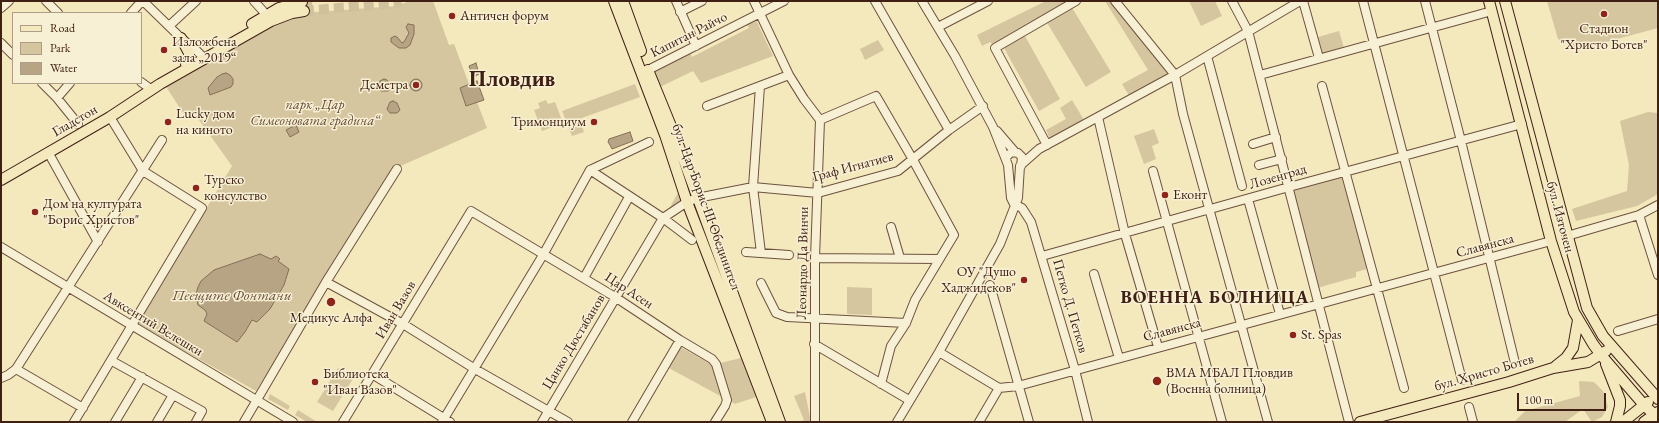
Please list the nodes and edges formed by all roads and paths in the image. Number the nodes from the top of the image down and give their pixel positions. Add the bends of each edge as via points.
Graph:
1 (8, 1) edge
2 (46, 1) edge
3 (143, 1) edge
4 (196, 1) edge
5 (254, 1) edge
6 (614, 1) edge
7 (623, 1) edge
8 (676, 1) edge
9 (702, 1) edge
10 (754, 1) edge
11 (784, 1) edge
12 (875, 1) edge
13 (922, 1) edge
14 (988, 1) edge
15 (1076, 1) edge
16 (1115, 1) edge
17 (1232, 1) edge
18 (1302, 1) edge
19 (1363, 1) edge
20 (1424, 1) edge
21 (1504, 1) edge
22 (303, 6) tunnel mouth
23 (1490, 6) edge
24 (1, 8) edge
25 (263, 11) dead end
26 (57, 12) edge
27 (132, 12) edge
28 (680, 12) junction
29 (760, 13) junction
30 (169, 26) junction
31 (938, 27) junction
32 (1432, 28) junction
33 (1248, 31) junction
34 (181, 38) junction
35 (1, 43) edge
36 (1375, 43) junction
37 (696, 46) junction
38 (12, 54) edge
39 (1207, 56) junction
40 (201, 58) junction
41 (1319, 58) junction
42 (186, 64) junction
43 (648, 70) junction
44 (789, 75) junction
45 (1174, 75) junction
46 (1260, 75) junction
47 (142, 82) edge
48 (43, 84) edge
49 (69, 84) edge
50 (760, 86) junction
51 (1322, 86) dead end
52 (156, 87) junction
53 (57, 98) junction
54 (707, 106) dead end
55 (983, 106) junction
56 (110, 117) junction
57 (1098, 117) junction
58 (820, 120) junction
59 (78, 124) dead end
60 (1522, 124) junction
61 (993, 127) junction
62 (949, 130) junction
63 (1276, 137) junction
64 (162, 140) dead end
65 (1461, 140) junction
66 (649, 142) dead end
67 (1253, 144) dead end
68 (1047, 145) junction
69 (1039, 149) junction
70 (48, 152) junction
71 (1017, 152) junction
72 (1404, 156) junction
73 (912, 158) junction
74 (1282, 159) junction
75 (1007, 162) junction
76 (1021, 165) junction
77 (1259, 166) dead end
78 (397, 169) dead end
79 (590, 170) junction
80 (143, 171) junction
81 (1153, 171) dead end
82 (1345, 172) junction
83 (1, 180) edge
84 (753, 186) junction
85 (1242, 186) dead end
86 (1289, 187) junction
87 (818, 193) junction
88 (630, 197) junction
89 (697, 198) junction
90 (1248, 199) junction
91 (687, 202) junction
92 (1014, 204) junction
93 (1658, 205) edge
94 (1209, 210) junction
95 (471, 211) joint
96 (1639, 214) junction
97 (663, 218) junction
98 (1166, 222) junction
99 (891, 227) dead end
100 (1125, 234) junction
101 (1567, 236) junction
102 (692, 240) dead end
103 (1552, 241) junction
104 (98, 242) junction
105 (1, 248) edge
106 (746, 252) dead end
107 (761, 253) junction
108 (543, 255) junction
109 (789, 255) dead end
110 (1042, 256) junction
111 (815, 258) junction
112 (900, 258) junction
113 (1490, 258) junction
114 (939, 259) junction
115 (1434, 273) junction
116 (1094, 274) dead end
117 (1658, 275) edge
118 (584, 278) junction
119 (326, 282) junction
120 (761, 283) dead end
121 (990, 286) dead end
122 (1378, 288) junction
123 (68, 289) junction
124 (615, 297) junction
125 (1319, 304) junction
126 (1280, 314) junction
127 (815, 318) junction
128 (1658, 319) edge
129 (1578, 320) junction
130 (906, 323) junction
131 (403, 324) junction
132 (1242, 325) junction
133 (131, 326) junction
134 (1618, 331) dead end
135 (1198, 336) junction
136 (680, 340) junction
137 (814, 344) junction
138 (1612, 346) junction
139 (1158, 347) junction
140 (938, 352) junction
141 (1602, 357) junction
142 (1119, 358) junction
143 (112, 361) junction
144 (1515, 364) dead end
145 (1553, 368) junction
146 (16, 369) junction
147 (475, 369) junction
148 (1075, 370) junction
149 (372, 374) junction
150 (142, 377) junction
151 (1, 378) edge
152 (1462, 380) dead end
153 (881, 384) junction
154 (1018, 386) junction
155 (999, 388) junction
156 (1404, 388) dead end
157 (173, 395) junction
158 (1657, 397) edge
159 (909, 400) junction
160 (256, 401) junction
161 (1644, 405) junction
162 (1469, 407) dead end
163 (83, 408) junction
164 (549, 410) junction
165 (1657, 415) edge
166 (446, 421) edge
167 (74, 422) edge
168 (115, 422) edge
169 (157, 422) edge
170 (196, 422) edge
171 (244, 422) edge
172 (293, 422) edge
173 (343, 422) edge
174 (542, 422) edge
175 (568, 422) edge
176 (632, 422) edge
177 (715, 422) edge
178 (772, 422) edge
179 (780, 422) edge
180 (815, 422) edge
181 (897, 422) edge
182 (979, 422) edge
183 (1029, 422) edge
184 (1088, 422) edge
185 (1222, 422) edge
186 (1268, 422) edge
187 (1350, 422) edge
188 (1360, 422) edge
189 (1473, 422) edge
190 (1616, 422) edge
191 (1623, 422) edge
192 (1644, 422) edge

1 - 24 street
2 - 26 street
3 - 27 street
3 - 30 street
4 - 30 street
5 - 25 street
6 - 91 main road, бул. Цар Борис III Обединител via 665,135
7 - 43 main road, бул. Цар Борис III Обединител
8 - 28 street
9 - 28 street
10 - 29 street
11 - 29 street, Капитан Райчо
12 - 62 street
13 - 31 street
14 - 31 street
15 - 68 street via 995,48
16 - 45 street
17 - 33 street
18 - 33 street
18 - 41 street
19 - 36 street
20 - 32 street
21 - 101 main road, бул. Източен
22 - 40 main road, Гладстон via 279,8
23 - 32 street
23 - 60 main road, бул. Източен
28 - 37 street
29 - 37 street, Капитан Райчо
29 - 44 street
30 - 34 street
31 - 55 street
32 - 36 street
32 - 65 street
33 - 39 street
33 - 46 street
34 - 40 street
34 - 42 main road via 189,53
35 - 38 street
36 - 41 street
36 - 72 street
37 - 43 street, Капитан Райчо
39 - 45 street
39 - 85 street
40 - 42 main road, Гладстон
40 - 52 main road, Гладстон
41 - 46 street
42 - 52 main road, Гладстон
43 - 89 main road, бул. Цар Борис III Обединител
44 - 50 street
44 - 58 street
45 - 57 street
45 - 94 street
46 - 63 street
47 - 52 street
48 - 53 street
49 - 53 street
50 - 54 street
50 - 84 street
51 - 82 street
52 - 56 main road, Гладстон
53 - 59 street
55 - 61 street
55 - 62 street, Граф Игнатиев
56 - 70 main road, Гладстон
56 - 80 street
57 - 68 street
57 - 100 street
58 - 73 street via 876,96
58 - 87 street, Леонардо Да Винчи
60 - 65 street, Лозенград
60 - 103 main road, бул. Източен
61 - 71 street
61 - 75 street
62 - 73 street, Граф Игнатиев
63 - 67 street
63 - 74 street
64 - 80 street
65 - 72 street, Лозенград
65 - 113 street
66 - 79 street
68 - 69 street
69 - 71 street
69 - 76 street
70 - 83 main road, Гладстон
70 - 104 street
71 - 75 street via 1009,154
71 - 76 street via 1022,157
72 - 82 street, Лозенград
72 - 115 street
73 - 87 street, Граф Игнатиев via 898,171
73 - 114 street via 954,234
74 - 77 street
74 - 86 street
75 - 76 street via 1014,169
75 - 92 street
76 - 92 street via 1018,198
78 - 119 street
79 - 88 street
79 - 108 street
80 - 104 street
80 - 133 street via 202,208
81 - 98 street
82 - 86 street, Лозенград
82 - 122 street
84 - 87 street, Граф Игнатиев
84 - 89 street, Граф Игнатиев
84 - 107 street
86 - 90 street, Лозенград
86 - 125 street
87 - 111 street, Леонардо Да Винчи
88 - 97 street
88 - 118 street
89 - 91 street, Граф Игнатиев
89 - 179 main road, бул. Цар Борис III Обединител
90 - 94 street, Лозенград
90 - 126 street
91 - 97 street, Цанко Дюстабанов
91 - 178 main road, бул. Цар Борис III Обединител
92 - 110 street, Петко Д. Петков via 1028,215
92 - 140 street via 996,251
93 - 96 street
94 - 98 street, Лозенград
94 - 132 street
95 - 108 street, Цар Асен
95 - 131 street, Иван Вазов
96 - 101 street
96 - 117 street
97 - 102 street
97 - 124 street, Цанко Дюстабанов
98 - 100 street, Лозенград
98 - 135 street
99 - 112 street
100 - 110 street, Лозенград
100 - 139 street
101 - 138 main road, бул. Източен via 1587,308
103 - 113 street, Славянска
103 - 129 main road, бул. Източен
104 - 123 street
105 - 123 street, Авксентий Велешки
106 - 107 street
107 - 109 street
108 - 118 street, Цар Асен
108 - 147 street
110 - 148 street, Петко Д. Петков
111 - 112 street
111 - 127 street, Леонардо Да Винчи
112 - 114 street
113 - 115 street, Славянска
113 - 144 street
114 - 130 street via 915,300
115 - 122 street, Славянска
115 - 152 street
116 - 142 street
118 - 124 street, Цар Асен
119 - 131 street
119 - 160 street
120 - 127 street via 776,313 787,317
121 - 154 street
122 - 125 street, Славянска
122 - 156 street
123 - 133 street, Авксентий Велешки
123 - 146 street
124 - 136 street, Цар Асен
124 - 164 street, Цанко Дюстабанов
125 - 126 street, Славянска
125 - 187 street
126 - 132 street, Славянска
127 - 130 street
127 - 137 street, Леонардо Да Винчи
128 - 134 street
129 - 141 main road, бул. Източен
129 - 145 main road via 1573,348 1566,358
130 - 153 street via 891,346
131 - 147 street
131 - 149 street, Иван Вазов
132 - 135 street, Славянска
132 - 186 street
133 - 143 street
133 - 160 street, Авксентий Велешки
135 - 139 street, Славянска
135 - 185 street
136 - 176 street
136 - 177 street, Цар Асен via 716,364 727,400
137 - 153 street
137 - 180 street, Леонардо Да Винчи
138 - 141 main road, бул. Христо Ботев
138 - 158 main road, бул. Източен
139 - 142 street, Славянска
140 - 155 street
140 - 159 street
141 - 145 main road, бул. Христо Ботев
141 - 161 main road, бул. Източен
141 - 190 main road via 1620,400
142 - 148 street, Славянска
143 - 150 street
143 - 163 street
145 - 188 main road, бул. Христо Ботев
146 - 151 street
146 - 163 street
147 - 164 street
147 - 166 street
148 - 154 street, Славянска
148 - 184 street, Петко Д. Петков
149 - 166 street
149 - 173 street, Иван Вазов
150 - 157 street
150 - 168 street
153 - 159 street
154 - 155 street, Славянска
154 - 183 street
155 - 182 street
157 - 169 street
157 - 170 street via 202,412
158 - 161 main road
159 - 181 street
160 - 171 street
160 - 172 street, Авксентий Велешки
161 - 165 main road, бул. Източен
161 - 191 main road
162 - 189 street
163 - 167 street
164 - 174 street, Цанко Дюстабанов
164 - 175 street
165 - 192 main road

